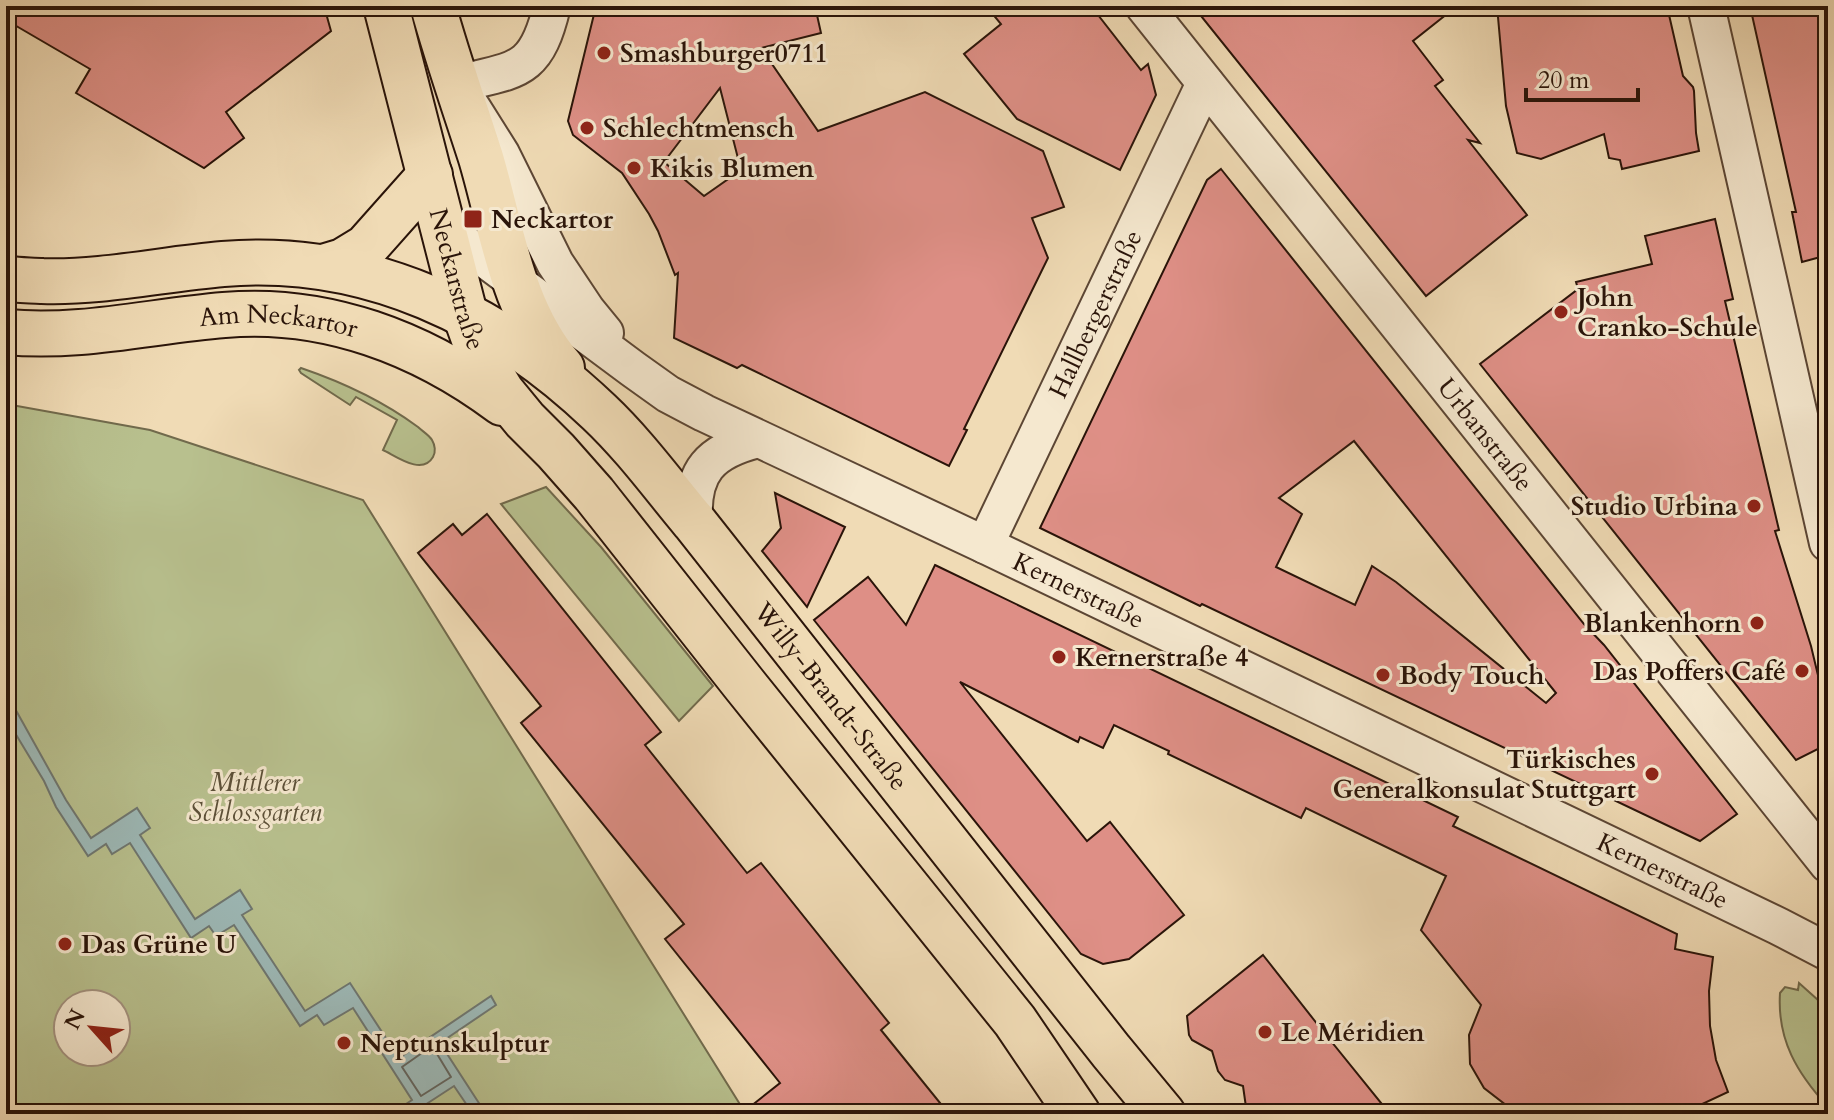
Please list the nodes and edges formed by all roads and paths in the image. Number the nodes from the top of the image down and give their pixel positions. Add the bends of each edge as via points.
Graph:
1 (386, 6) edge
2 (433, 6) edge
3 (552, 6) edge
4 (1144, 6) edge
5 (1706, 6) edge
6 (1205, 83) junction
7 (461, 98) junction
8 (417, 123) junction
9 (430, 175) junction
10 (442, 227) junction
11 (323, 267) junction
12 (6, 278) edge
13 (515, 280) junction
14 (465, 314) junction
15 (6, 332) edge
16 (633, 369) junction
17 (600, 413) junction
18 (525, 420) junction
19 (758, 439) junction
20 (694, 522) junction
21 (1828, 543) edge
22 (985, 545) junction
23 (1828, 864) edge
24 (1828, 952) edge
25 (1073, 1109) edge
26 (1163, 1114) edge

1 - 8 main road, Neckarstraße
2 - 7 main road, Neckarstraße
3 - 7 street via 530,59
4 - 6 street, Urbanstraße
5 - 21 street
6 - 22 street, Hallbergerstraße
6 - 23 street, Urbanstraße
7 - 8 street
7 - 13 main road, Neckarstraße
7 - 16 street, Kernerstraße via 501,154 568,285
8 - 9 main road, Neckarstraße
9 - 10 main road, Neckarstraße
9 - 11 main road via 366,247
10 - 13 street, Kernerstraße
10 - 14 main road, Neckarstraße
11 - 12 main road, Am Neckartor via 244,263 94,279
11 - 14 main road, Am Neckartor via 390,282
13 - 16 street, Kernerstraße
13 - 17 main road, Neckarstraße via 542,342
14 - 17 main road, Willy-Brandt-Straße via 538,361
14 - 18 main road, Neckarstraße via 489,373
15 - 18 main road, Am Neckartor via 106,331 249,313 303,317 379,335 415,351 454,370
16 - 19 street, Kernerstraße via 668,394
17 - 20 main road, Willy-Brandt-Straße
18 - 25 main road via 594,494 1015,1021
19 - 20 street via 731,446 709,463 694,496
19 - 22 street, Kernerstraße
20 - 26 main road, Willy-Brandt-Straße
22 - 24 street, Kernerstraße

